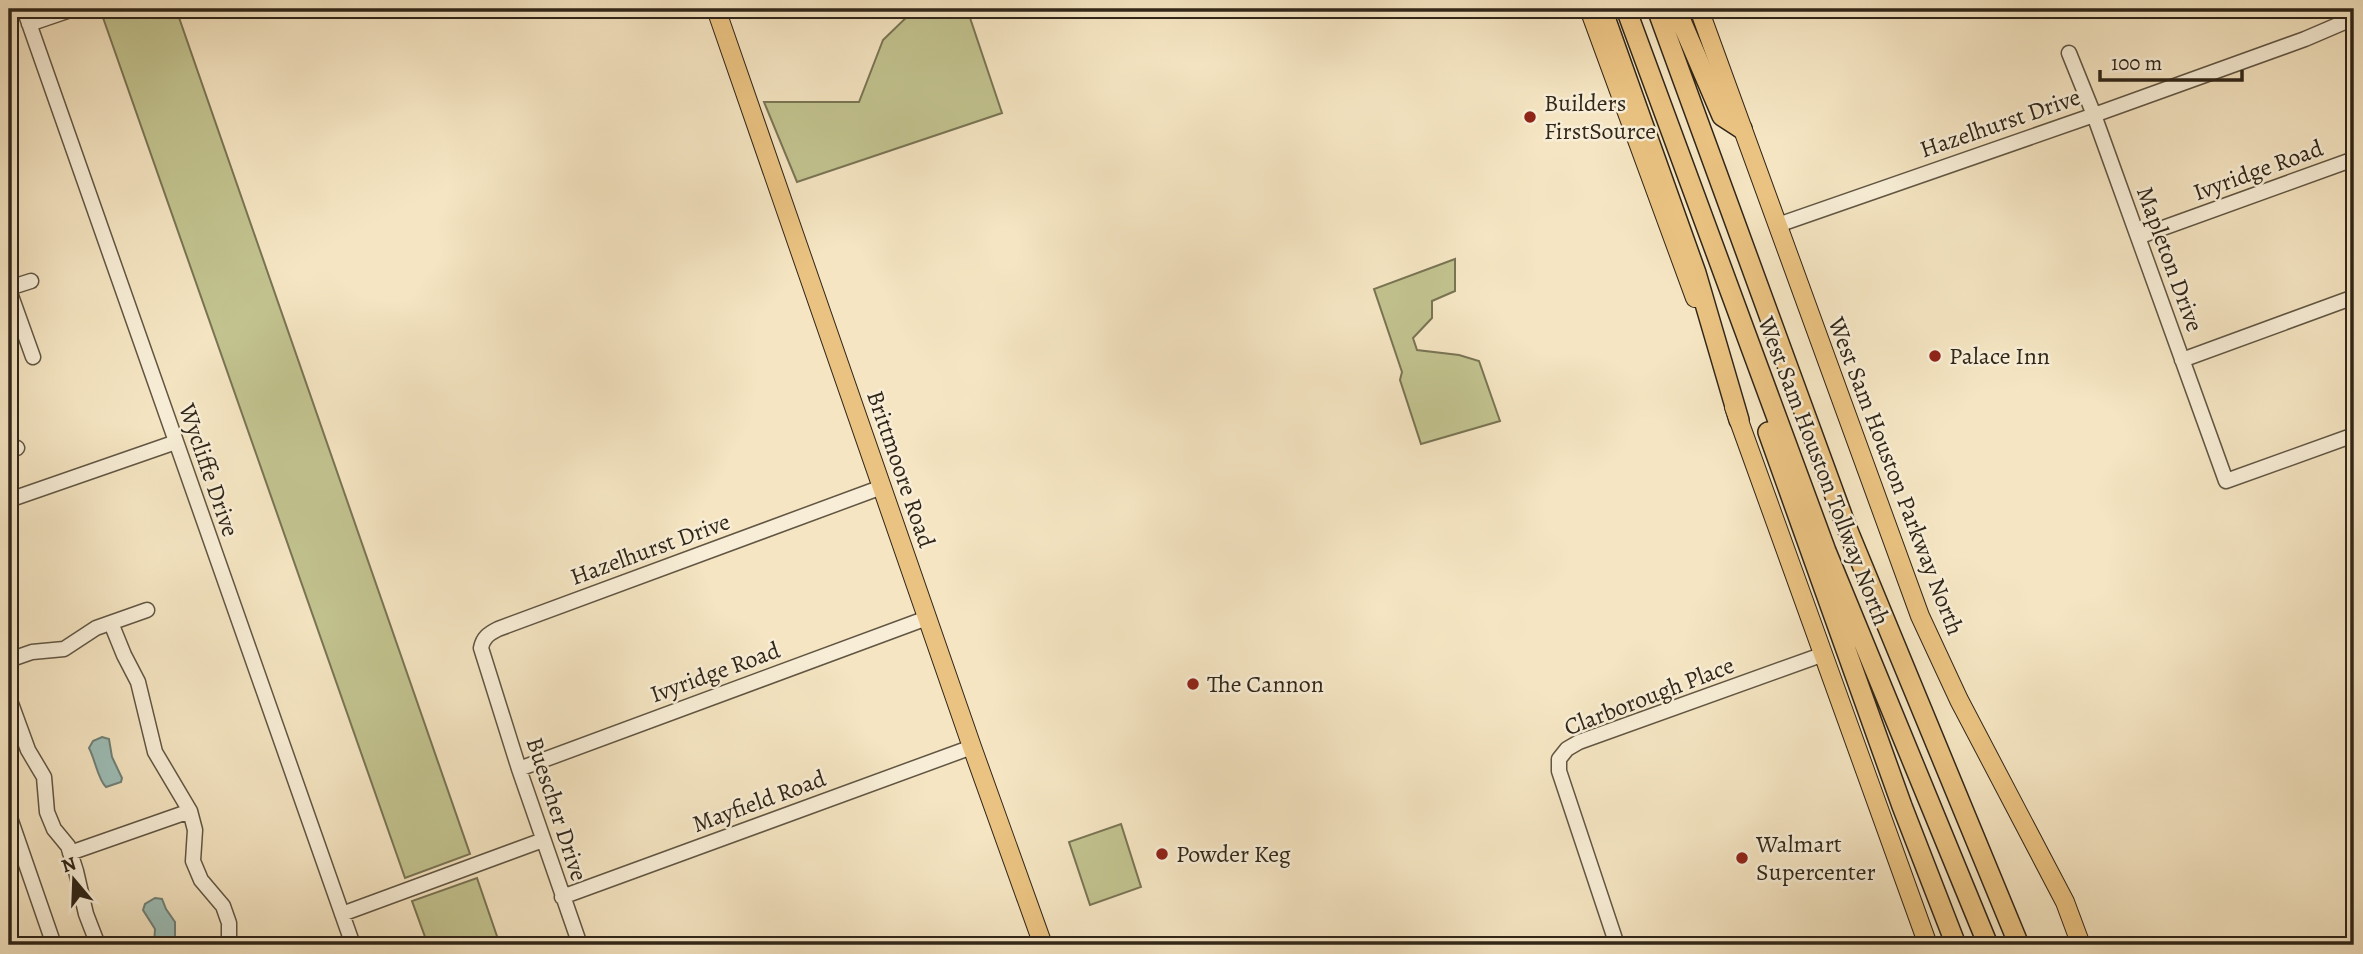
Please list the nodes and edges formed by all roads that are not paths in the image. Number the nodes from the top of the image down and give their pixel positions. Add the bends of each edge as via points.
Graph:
1 (24, 9) edge
2 (73, 9) edge
3 (716, 9) edge
4 (1589, 9) edge
5 (1602, 9) edge
6 (1626, 9) edge
7 (1657, 9) edge
8 (1676, 9) edge
9 (1699, 9) edge
10 (2354, 18) edge
11 (29, 24) junction
12 (2069, 54) dead end
13 (2094, 115) junction
14 (1742, 129) junction
15 (2354, 159) edge
16 (1778, 225) junction
17 (2138, 237) junction
18 (31, 281) dead end
19 (9, 289) edge
20 (2354, 297) edge
21 (1747, 340) junction
22 (33, 357) dead end
23 (2182, 360) junction
24 (1739, 420) junction
25 (2354, 435) edge
26 (176, 442) junction
27 (881, 488) junction
28 (9, 500) edge
29 (147, 610) dead end
30 (927, 618) junction
31 (111, 623) junction
32 (1824, 654) junction
33 (9, 660) edge
34 (494, 686) joint
35 (9, 698) edge
36 (972, 747) junction
37 (519, 769) junction
38 (190, 811) junction
39 (9, 815) edge
40 (543, 840) junction
41 (70, 853) junction
42 (562, 897) junction
43 (342, 914) junction
44 (54, 945) edge
45 (98, 945) edge
46 (229, 945) edge
47 (353, 945) edge
48 (579, 945) edge
49 (1043, 945) edge
50 (1617, 945) edge
51 (1928, 945) edge
52 (1956, 945) edge
53 (1988, 945) edge
54 (2019, 945) edge
55 (2081, 945) edge

1 - 11 street, Wycliffe Drive
2 - 11 street
3 - 27 main road, Brittmoore Road
4 - 24 main road
5 - 24 highway via 1696,273
6 - 21 highway, West Sam Houston Tollway North
7 - 54 highway, West Sam Houston Tollway North via 1846,526
8 - 14 highway via 1722,116
9 - 14 main road, West Sam Houston Parkway North
10 - 13 street, Hazelhurst Drive
11 - 26 street, Wycliffe Drive
12 - 13 street, Mapleton Drive
13 - 16 street, Hazelhurst Drive
13 - 17 street, Mapleton Drive
14 - 16 main road, West Sam Houston Parkway North
15 - 17 street, Ivyridge Road
16 - 55 main road, West Sam Houston Parkway North via 1920,616 2065,902
17 - 23 street, Mapleton Drive
18 - 19 street
19 - 22 street
20 - 23 street
21 - 52 highway via 1748,376
21 - 53 highway, West Sam Houston Tollway North via 1826,551
23 - 25 street, Mapleton Drive via 2226,481
24 - 32 main road
26 - 28 street
26 - 43 street, Wycliffe Drive
27 - 30 main road, Brittmoore Road
27 - 34 street, Hazelhurst Drive via 488,634 481,648
29 - 31 street
30 - 36 main road, Brittmoore Road
30 - 37 street, Ivyridge Road
31 - 33 street via 64,649
31 - 38 street via 138,682 155,751
32 - 50 street, Clarborough Place via 1579,742 1559,758 1563,783
32 - 51 main road
34 - 37 street, Buescher Drive
35 - 41 street via 28,750 44,777 47,812
36 - 42 street, Mayfield Road
36 - 49 main road, Brittmoore Road
37 - 40 street, Buescher Drive
38 - 41 street
38 - 46 street via 195,830 193,861 201,880 223,906
39 - 44 street
40 - 42 street, Buescher Drive
40 - 43 street
41 - 45 street
42 - 48 street, Buescher Drive
43 - 47 street, Wycliffe Drive

